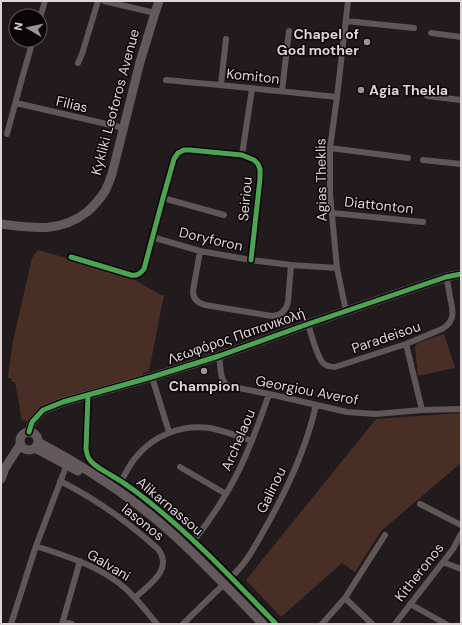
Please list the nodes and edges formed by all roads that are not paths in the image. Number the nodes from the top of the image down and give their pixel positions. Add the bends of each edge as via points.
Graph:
1 (98, 1) edge
2 (104, 1) edge
3 (159, 1) edge
4 (348, 1) edge
5 (155, 13) junction
6 (346, 21) junction
7 (414, 28) dead end
8 (289, 31) dead end
9 (431, 33) dead end
10 (461, 37) edge
11 (226, 39) dead end
12 (31, 48) edge
13 (78, 62) dead end
14 (166, 80) dead end
15 (221, 84) junction
16 (252, 88) junction
17 (282, 91) junction
18 (427, 96) dead end
19 (338, 97) junction
20 (461, 100) edge
21 (16, 103) junction
22 (124, 128) junction
23 (7, 134) dead end
24 (330, 148) junction
25 (242, 155) junction
26 (408, 158) dead end
27 (423, 160) dead end
28 (461, 164) edge
29 (163, 198) junction
30 (332, 213) junction
31 (224, 215) dead end
32 (423, 222) dead end
33 (1, 225) edge
34 (152, 237) junction
35 (200, 251) junction
36 (71, 256) dead end
37 (252, 260) junction
38 (291, 265) junction
39 (337, 268) junction
40 (461, 274) edge
41 (446, 277) junction
42 (346, 311) junction
43 (308, 324) junction
44 (406, 344) junction
45 (220, 356) junction
46 (152, 377) junction
47 (269, 394) junction
48 (88, 395) junction
49 (316, 404) junction
50 (461, 409) edge
51 (422, 410) junction
52 (169, 432) junction
53 (252, 441) junction
54 (31, 442) junction
55 (66, 464) junction
56 (180, 467) dead end
57 (1, 479) edge
58 (60, 481) junction
59 (121, 481) junction
60 (226, 494) junction
61 (420, 504) dead end
62 (461, 525) edge
63 (461, 534) edge
64 (385, 535) dead end
65 (194, 540) junction
66 (36, 546) junction
67 (80, 561) junction
68 (444, 562) junction
69 (461, 569) edge
70 (231, 577) junction
71 (222, 586) junction
72 (135, 598) junction
73 (345, 598) junction
74 (410, 604) junction
75 (62, 623) edge
76 (12, 624) edge
77 (72, 624) edge
78 (157, 624) edge
79 (183, 624) edge
80 (256, 624) edge
81 (263, 624) edge
82 (276, 624) edge
83 (322, 624) edge
84 (372, 624) edge
85 (394, 624) edge
86 (446, 624) edge

1 - 13 street
2 - 5 street
3 - 5 street, Kykliki Leoforos Avenue
4 - 6 street, Agias Theklis
5 - 22 street, Kykliki Leoforos Avenue
6 - 7 street
6 - 19 street, Agias Theklis
8 - 17 street
9 - 10 street
11 - 15 street
12 - 21 street
14 - 15 street, Komiton
15 - 16 street, Komiton
16 - 17 street, Komiton
16 - 25 street
17 - 19 street, Komiton
18 - 20 street
19 - 24 street, Agias Theklis
21 - 22 street, Filias
21 - 23 street
22 - 33 street, Kykliki Leoforos Avenue via 112,174 105,191 94,206 66,224 35,228
24 - 26 street
24 - 30 street, Agias Theklis
25 - 29 street, Seiriou via 181,151 174,159
25 - 37 street, Seiriou via 254,160 260,169
27 - 28 street
29 - 31 street
29 - 34 street
30 - 32 street, Diattonton
30 - 39 street, Agias Theklis
34 - 35 street, Doryforon
34 - 36 street via 144,269 136,276
35 - 37 street, Doryforon
35 - 38 street via 193,291 196,301 205,305 272,316 278,315 286,308
37 - 38 street, Doryforon
38 - 39 street, Doryforon
39 - 42 street, Agias Theklis
40 - 41 street, Λεωφόρος Παπανικολή
41 - 42 street, Λεωφόρος Παπανικολή
41 - 44 street, Paradeisou via 453,310 451,322 442,329
42 - 43 street, Λεωφόρος Παπανικολή
43 - 44 street, Paradeisou via 320,360 326,366 335,367
43 - 45 street, Λεωφόρος Παπανικολή
44 - 51 street
45 - 46 street, Λεωφόρος Παπανικολή
45 - 47 street, Georgiou Averof via 222,379 226,384
46 - 48 street, Λεωφόρος Παπανικολή
46 - 52 street
47 - 49 street, Georgiou Averof
47 - 53 street, Archelaou
48 - 54 street, Λεωφόρος Παπανικολή via 43,410 32,422
48 - 59 street, Alikarnassou via 87,455 92,463
49 - 51 street, Georgiou Averof via 347,412 376,414
49 - 70 street, Galinou via 305,443 287,488 252,552
50 - 51 street, Georgiou Averof
52 - 53 street via 209,428
52 - 59 street via 141,452 130,464
53 - 60 street, Archelaou
54 - 55 street
54 - 57 street, Λεωφόρος Παπανικολή via 12,457
54 - 71 street via 70,459 142,508 174,535
55 - 58 street
55 - 71 street via 118,497 158,528
56 - 60 street, Archelaou
58 - 66 street
58 - 72 street, Iasonos via 82,492 158,549 163,562 160,574
59 - 65 street, Alikarnassou
60 - 65 street, Archelaou
61 - 62 street
63 - 68 street, Kitheronos
64 - 73 street
65 - 70 street, Alikarnassou
66 - 67 street, Galvani
66 - 76 street
67 - 72 street, Galvani via 108,576
67 - 75 street
68 - 69 street
68 - 74 street, Kitheronos
70 - 82 street, Alikarnassou
71 - 79 street
71 - 80 street
71 - 81 street
72 - 78 street, Galvani
73 - 83 street
73 - 84 street
74 - 85 street, Kitheronos
74 - 86 street
75 - 77 street

